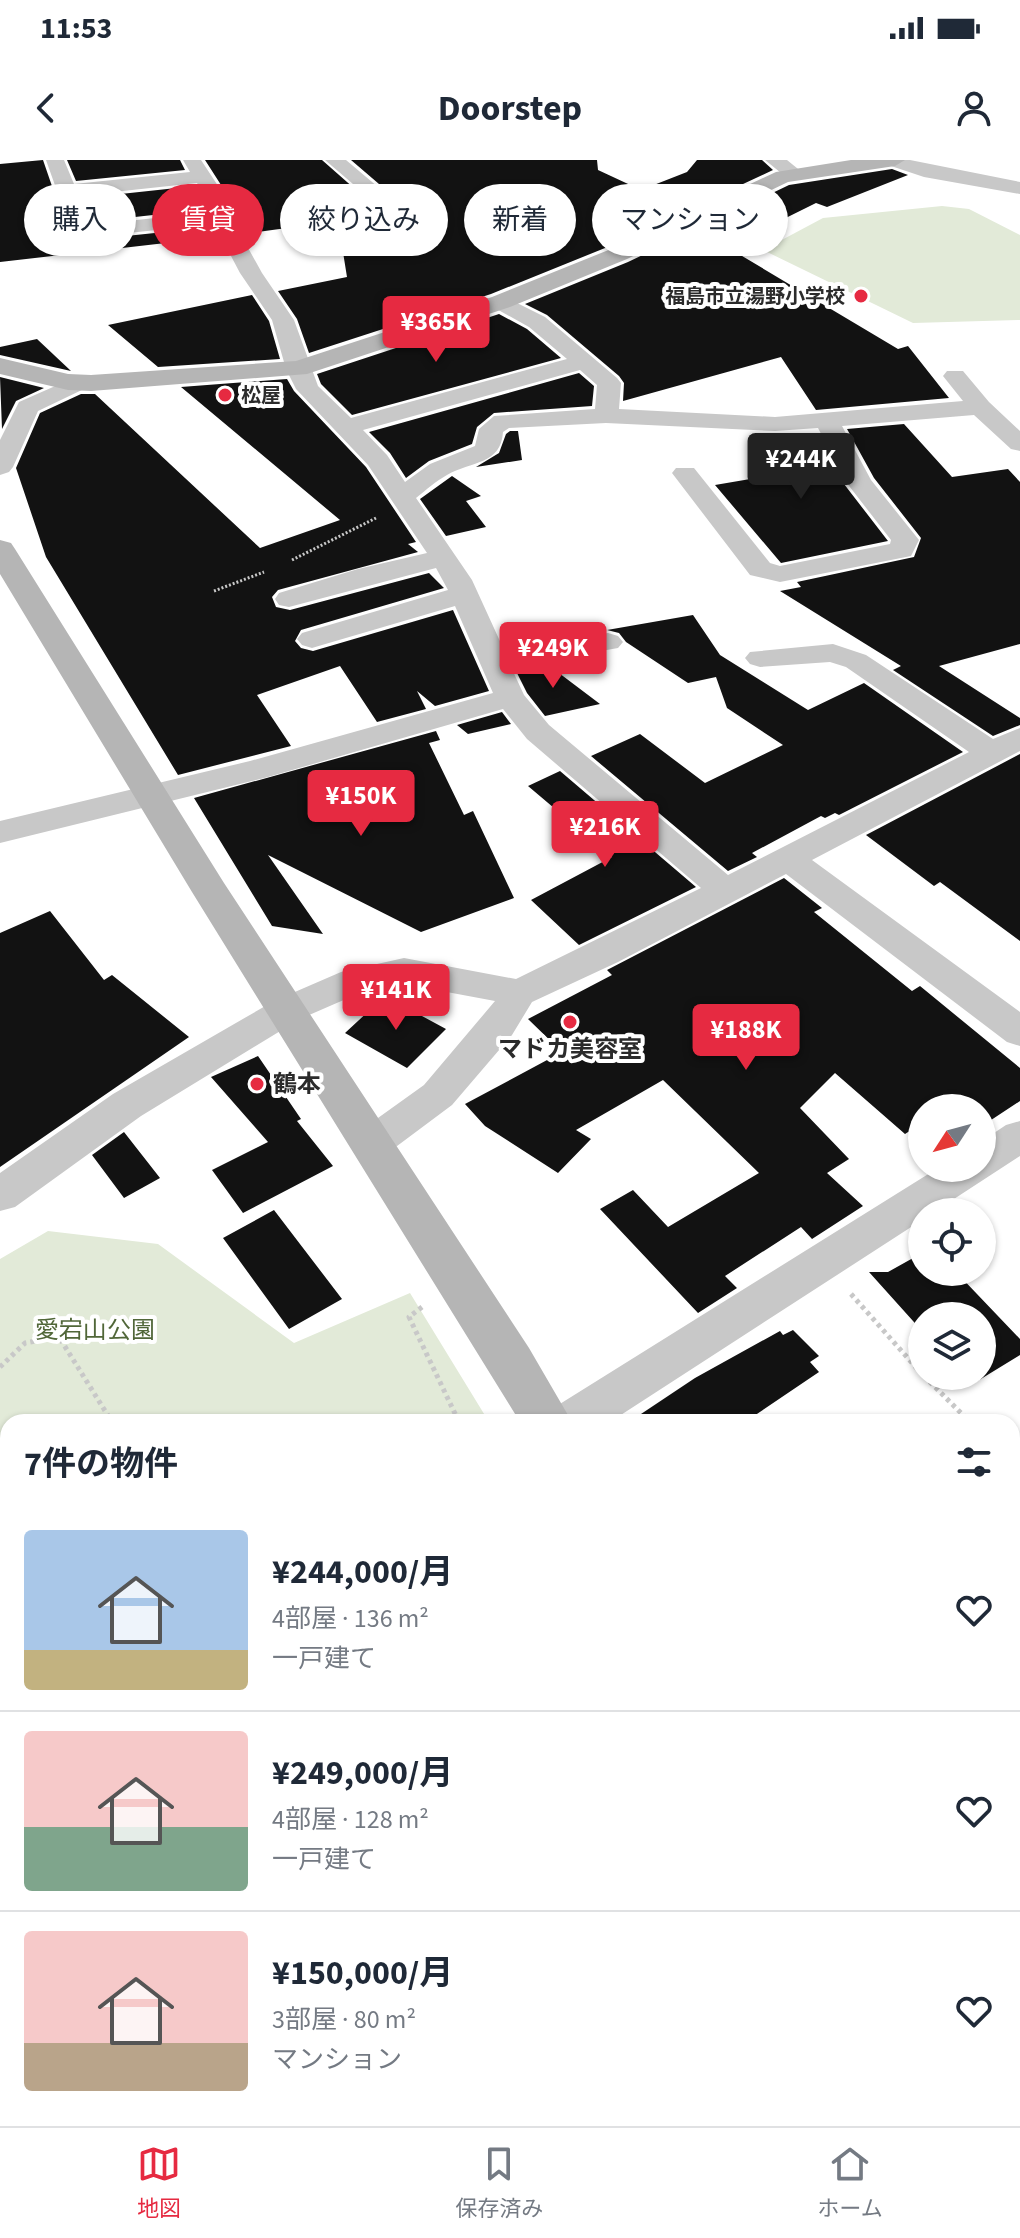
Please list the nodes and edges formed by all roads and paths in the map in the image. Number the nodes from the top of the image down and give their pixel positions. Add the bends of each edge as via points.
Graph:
1 (55, 160) edge
2 (334, 160) edge
3 (893, 160) edge
4 (783, 167) edge
5 (197, 169) edge
6 (364, 184) edge
7 (1020, 188) edge
8 (242, 256) edge
9 (501, 302) junction
10 (583, 362) junction
11 (0, 366) edge
12 (298, 369) junction
13 (955, 376) dead end
14 (78, 383) junction
15 (980, 407) junction
16 (606, 416) junction
17 (827, 421) junction
18 (347, 427) junction
19 (1020, 444) edge
20 (0, 467) edge
21 (685, 473) dead end
22 (402, 499) junction
23 (0, 549) edge
24 (442, 558) junction
25 (289, 561) dead end
26 (265, 572) dead end
27 (214, 591) dead end
28 (464, 594) junction
29 (289, 599) dead end
30 (312, 639) dead end
31 (608, 642) dead end
32 (760, 658) dead end
33 (493, 661) junction
34 (510, 697) junction
35 (1006, 746) edge
36 (150, 794) junction
37 (0, 832) edge
38 (789, 859) junction
39 (726, 891) junction
40 (519, 993) junction
41 (287, 1010) junction
42 (1020, 1032) edge
43 (1020, 1136) edge
44 (371, 1144) junction
45 (996, 1152) edge
46 (948, 1182) edge
47 (0, 1195) edge
48 (823, 1262) junction
49 (459, 1281) junction
50 (908, 1358) edge
51 (0, 1367) edge
52 (938, 1390) edge
53 (107, 1414) edge
54 (455, 1414) edge
55 (542, 1414) edge
56 (584, 1414) edge
57 (962, 1414) edge

1 - 5 street via 67,191
2 - 6 street
3 - 4 street
3 - 7 street via 924,171
4 - 9 street via 758,187 619,254
8 - 12 street via 283,320
9 - 10 street via 537,322
9 - 12 street
10 - 16 street via 609,383
10 - 18 street
11 - 14 street
12 - 14 street
12 - 18 street via 308,389
13 - 15 street
14 - 20 street via 28,407
15 - 17 street
15 - 19 street
16 - 17 street via 775,424
16 - 22 street via 503,421 491,429 484,451 439,469
17 - 21 street via 859,482 905,540 901,550 780,574 760,569
18 - 22 street via 378,460
22 - 24 street
22 - 25 path via 369,522
23 - 36 street
24 - 28 street
24 - 29 street
26 - 27 path
28 - 30 street
28 - 33 street
31 - 33 street
32 - 35 street via 833,653 856,661
33 - 34 street
34 - 36 street
34 - 39 street via 538,732
35 - 38 street
36 - 37 street
36 - 41 street
38 - 39 street
38 - 42 street
39 - 40 street
40 - 41 street via 404,971 354,981
40 - 44 street via 499,1025 438,1095
41 - 44 street
41 - 47 street via 127,1105
43 - 45 street
44 - 49 street
46 - 48 street
48 - 50 path
48 - 56 street
49 - 54 path via 409,1317
49 - 55 street
51 - 53 path via 8,1354 27,1342 59,1337
52 - 57 path

